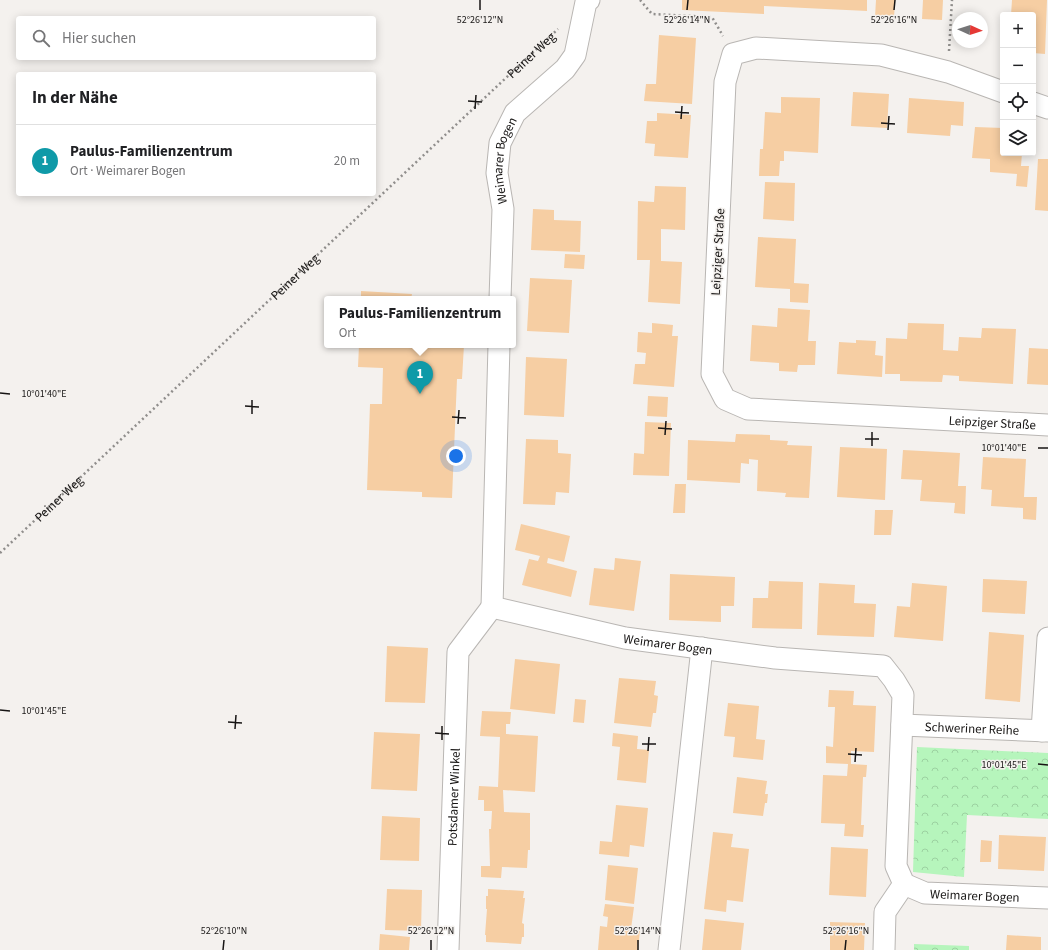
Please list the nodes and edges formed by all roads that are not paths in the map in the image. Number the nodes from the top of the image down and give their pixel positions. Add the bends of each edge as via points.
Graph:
1 (587, 1) edge
2 (1000, 91) edge
3 (1036, 104) edge
4 (1048, 108) edge
5 (500, 296) edge
6 (499, 348) edge
7 (1048, 425) edge
8 (492, 607) junction
9 (1048, 638) edge
10 (702, 648) junction
11 (902, 725) junction
12 (1045, 731) edge
13 (904, 884) junction
14 (1048, 898) edge
15 (448, 950) edge
16 (669, 950) edge
17 (884, 950) edge

1 - 5 street, Weimarer Bogen via 575,54 565,70 515,113 500,143 497,173 503,209
2 - 7 street, Leipziger Straße via 948,72 881,55 756,48 733,54 725,82 712,374 725,399 748,409
3 - 4 street
6 - 8 street
8 - 10 street, Weimarer Bogen via 625,638
8 - 15 street, Potsdamer Winkel via 458,652
9 - 12 street, Schweriner Reihe
10 - 11 street, Weimarer Bogen via 776,658 883,666 903,695
10 - 16 street
11 - 12 street, Schweriner Reihe
11 - 13 street, Weimarer Bogen via 896,866
13 - 14 street, Weimarer Bogen via 925,893
13 - 17 street via 884,912

